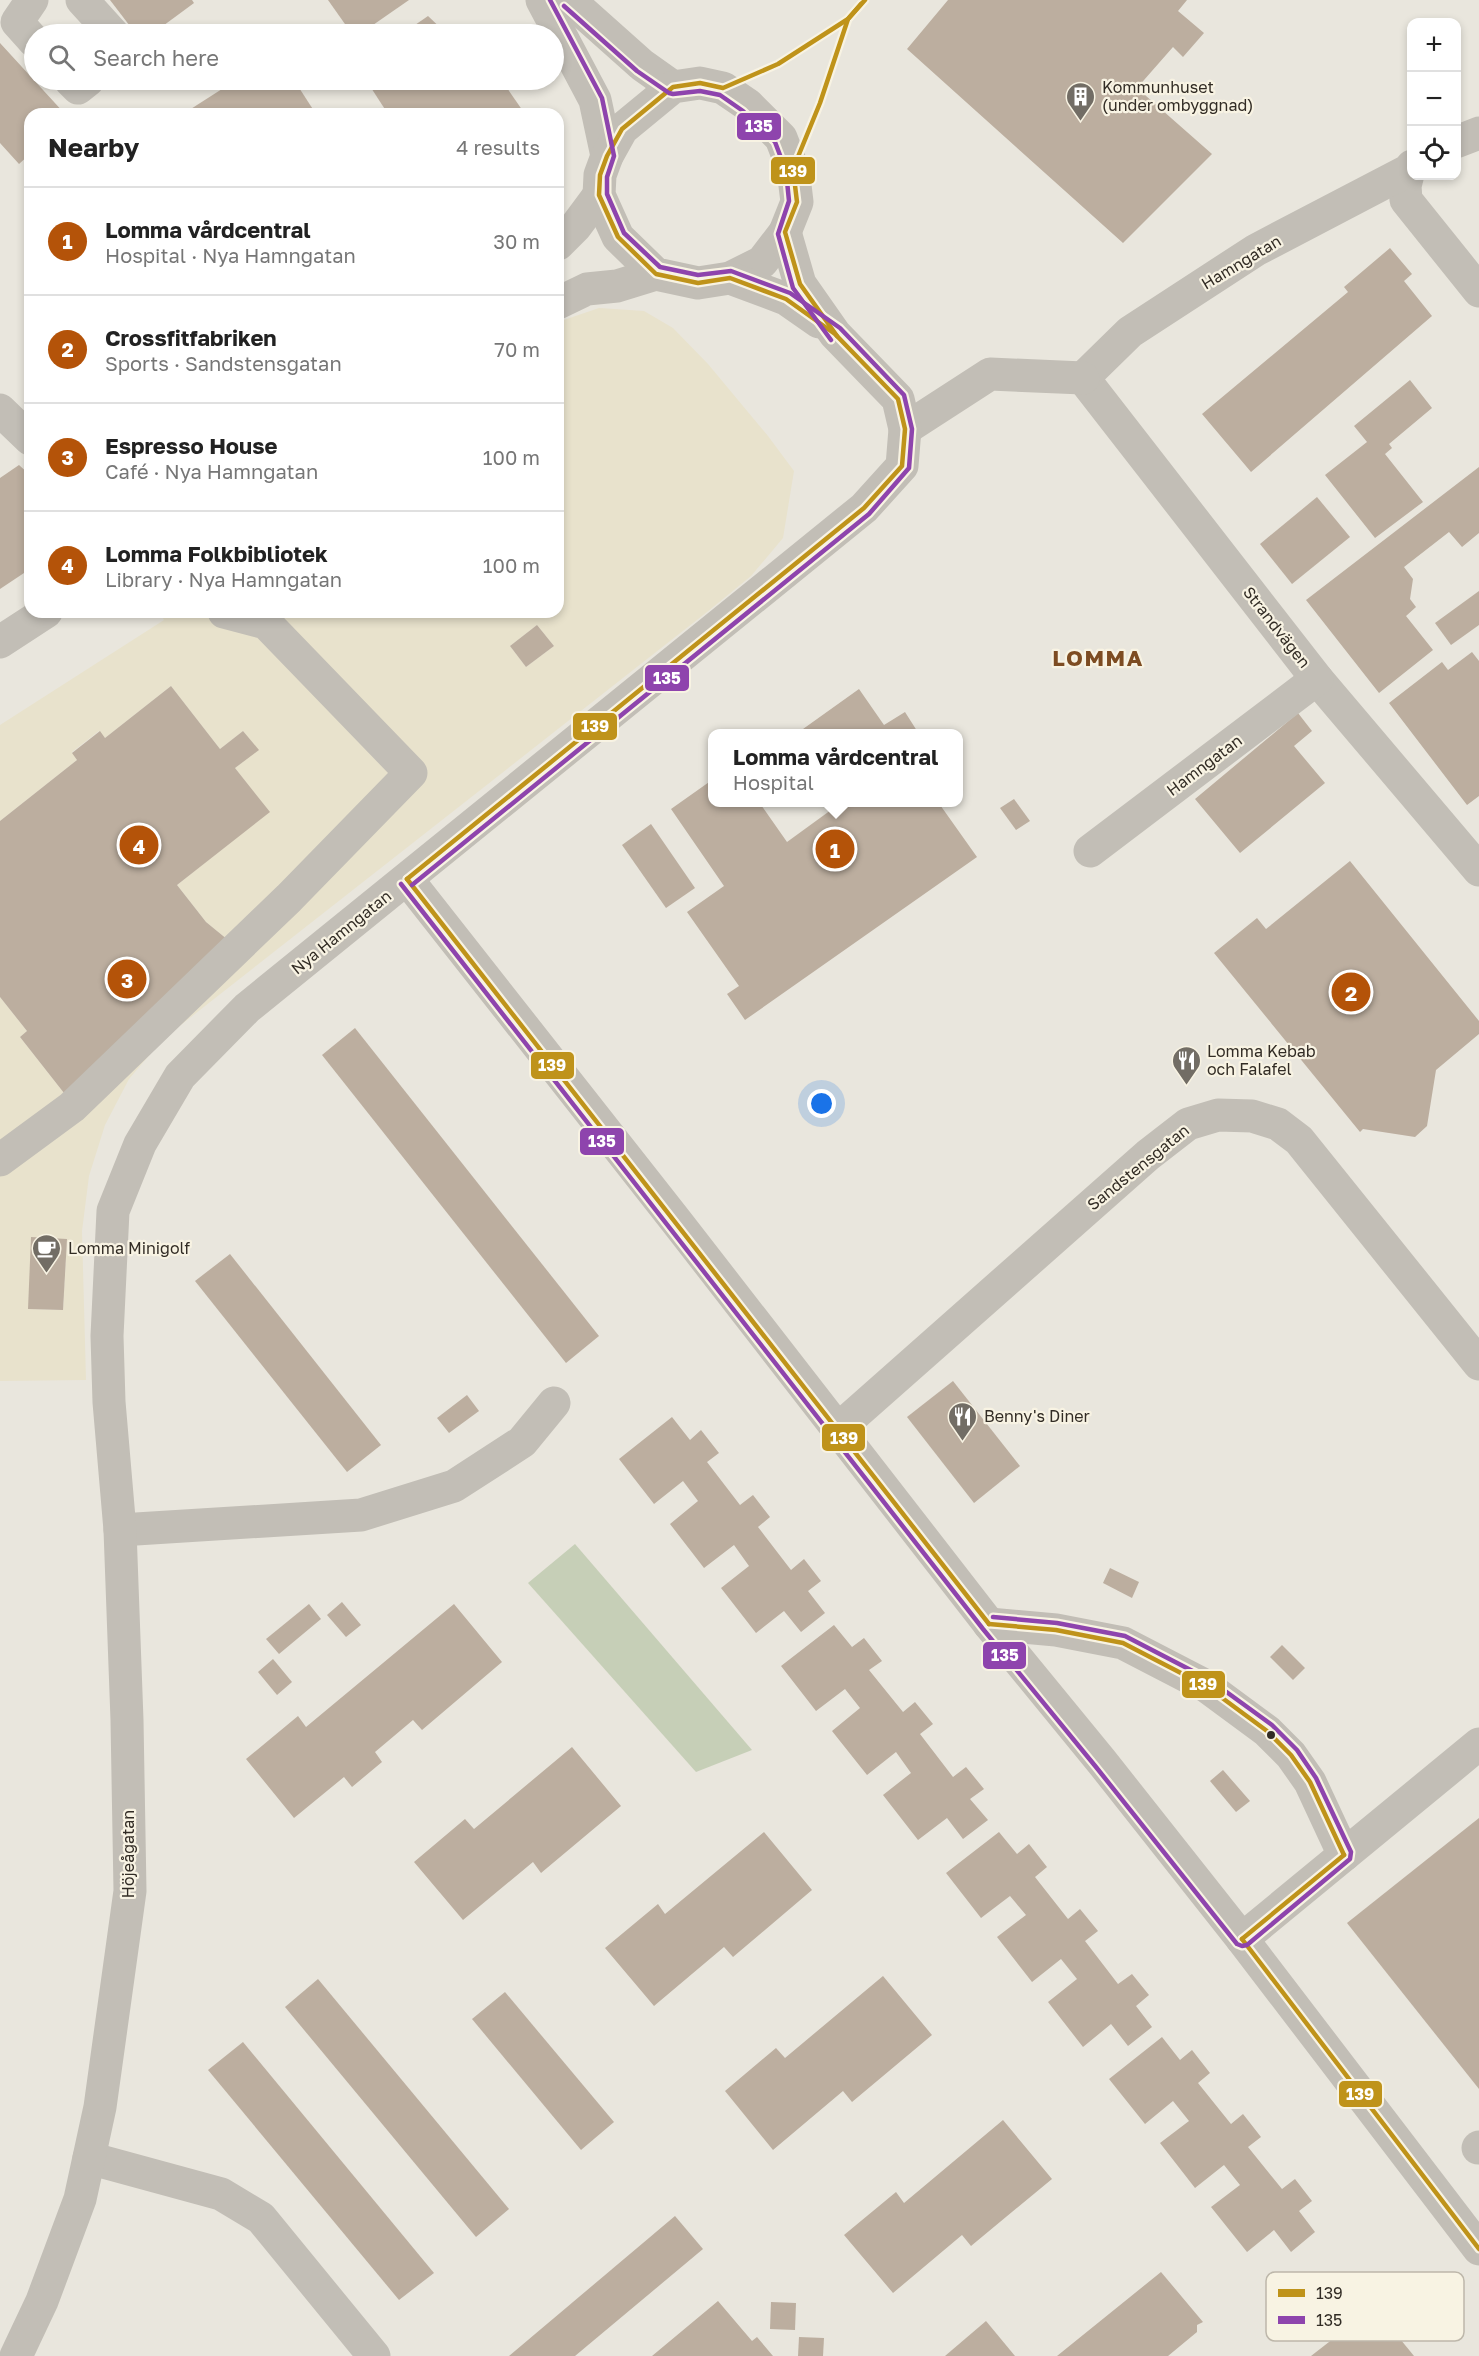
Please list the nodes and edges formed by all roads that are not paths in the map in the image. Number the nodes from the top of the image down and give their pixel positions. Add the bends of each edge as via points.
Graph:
1 (33, 0) edge
2 (82, 0) edge
3 (542, 0) edge
4 (569, 0) edge
5 (104, 24) edge
6 (555, 24) edge
7 (24, 30) edge
8 (564, 42) edge
9 (673, 87) junction
10 (1479, 133) edge
11 (1461, 140) edge
12 (607, 156) junction
13 (1407, 170) edge
14 (1407, 179) edge
15 (599, 195) junction
16 (785, 232) junction
17 (564, 238) edge
18 (656, 274) junction
19 (729, 278) junction
20 (1479, 291) edge
21 (564, 300) edge
22 (835, 334) junction
23 (1083, 378) junction
24 (0, 410) edge
25 (905, 429) junction
26 (24, 433) edge
27 (37, 618) edge
28 (247, 618) edge
29 (0, 642) edge
30 (1317, 679) junction
31 (1090, 851) dead end
32 (1479, 870) edge
33 (407, 879) junction
34 (0, 1160) edge
35 (107, 1336) joint
36 (1479, 1364) edge
37 (554, 1403) dead end
38 (837, 1430) junction
39 (120, 1530) junction
40 (989, 1624) junction
41 (1479, 1744) edge
42 (1344, 1856) junction
43 (1242, 1940) junction
44 (89, 2158) junction
45 (1479, 2249) edge
46 (16, 2356) edge
47 (374, 2356) edge

1 - 7 street via 17,22
2 - 5 street
3 - 6 street
4 - 9 street via 642,65
8 - 12 street via 595,100
9 - 12 street via 622,129
9 - 16 street via 700,83 723,88 748,105 781,138 793,168 797,202
10 - 11 street
12 - 15 street via 600,175
13 - 23 street, Hamngatan via 1246,256 1130,332
14 - 20 street via 1406,200
15 - 17 street
15 - 18 street via 618,237
16 - 19 street via 762,262
16 - 22 street, Nya Hamngatan via 800,284
18 - 19 street via 698,283
18 - 21 street via 617,286 587,289
19 - 22 street, Nya Hamngatan via 786,299
22 - 25 street, Nya Hamngatan via 898,399
23 - 25 street via 990,374
23 - 30 street, Strandvägen
24 - 26 street
25 - 33 street, Nya Hamngatan via 902,466 864,508
27 - 29 street
28 - 34 street via 266,623 411,773 289,898 72,1107
30 - 31 street, Hamngatan
30 - 32 street, Strandvägen
33 - 35 street, Nya Hamngatan via 248,1008 180,1076 140,1144 113,1211
33 - 38 street
35 - 39 street, Höjeågatan
36 - 38 street, Sandstensgatan via 1299,1140 1269,1121 1218,1115 1188,1124 1148,1155
37 - 39 street via 522,1442 454,1486 361,1515
38 - 40 street
39 - 44 street, Höjeågatan via 130,1891 100,2107
40 - 42 street via 1056,1630 1123,1643 1206,1686 1267,1731 1291,1755 1310,1782
40 - 43 street
41 - 42 street
42 - 43 street
43 - 45 street
44 - 46 street, Höjeågatan via 81,2199
44 - 47 street via 221,2194 261,2218

